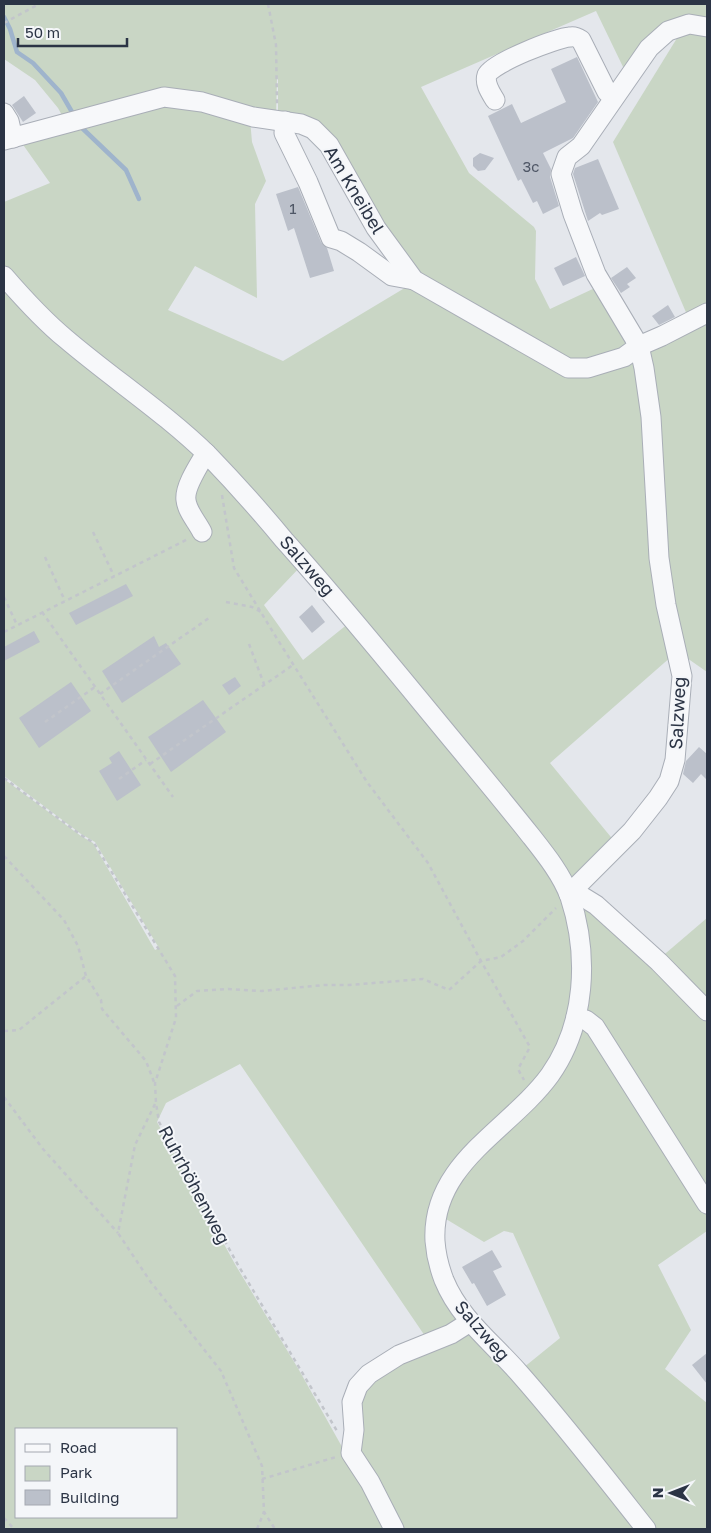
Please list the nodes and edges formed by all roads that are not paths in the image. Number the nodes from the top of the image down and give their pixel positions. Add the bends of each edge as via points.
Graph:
1 (707, 27) edge
2 (614, 97) junction
3 (495, 100) dead end
4 (4, 113) edge
5 (281, 121) junction
6 (8, 139) edge
7 (4, 276) edge
8 (414, 280) junction
9 (707, 313) edge
10 (639, 346) junction
11 (206, 454) junction
12 (202, 532) road end
13 (569, 894) junction
14 (707, 1011) edge
15 (576, 1016) junction
16 (707, 1204) edge
17 (470, 1322) junction
18 (394, 1529) edge
19 (646, 1529) edge

1 - 2 street via 689,24 668,31 649,48
2 - 3 street via 607,92 581,40 570,37 542,44 494,68 486,77 486,83
2 - 10 street via 581,146 567,158 561,174 596,274
4 - 6 street via 9,121
5 - 6 street, Am Kneibel via 253,117 188,99 164,97
5 - 8 street, Am Kneibel via 301,124 328,145 376,228
5 - 8 street via 331,238 341,241 392,276
7 - 11 street, Salzweg via 65,338 158,410
8 - 10 street, Am Kneibel via 568,368 588,368 624,358
9 - 10 street, Am Kneibel
10 - 13 street, Salzweg via 651,417 659,558 682,676 675,760 669,780 632,831
11 - 12 street via 186,494 188,508
11 - 13 street, Salzweg via 307,565 507,806 549,859
13 - 14 street via 583,897 596,905
13 - 15 street, Salzweg via 580,936 582,968
15 - 16 street via 595,1027
15 - 17 street, Salzweg via 561,1057 548,1078 475,1150 447,1185 441,1198 435,1227 437,1263 455,1303
17 - 18 street via 451,1334 399,1355 369,1374 358,1386 352,1402 354,1430 350,1453 370,1482
17 - 19 street, Salzweg via 548,1406

